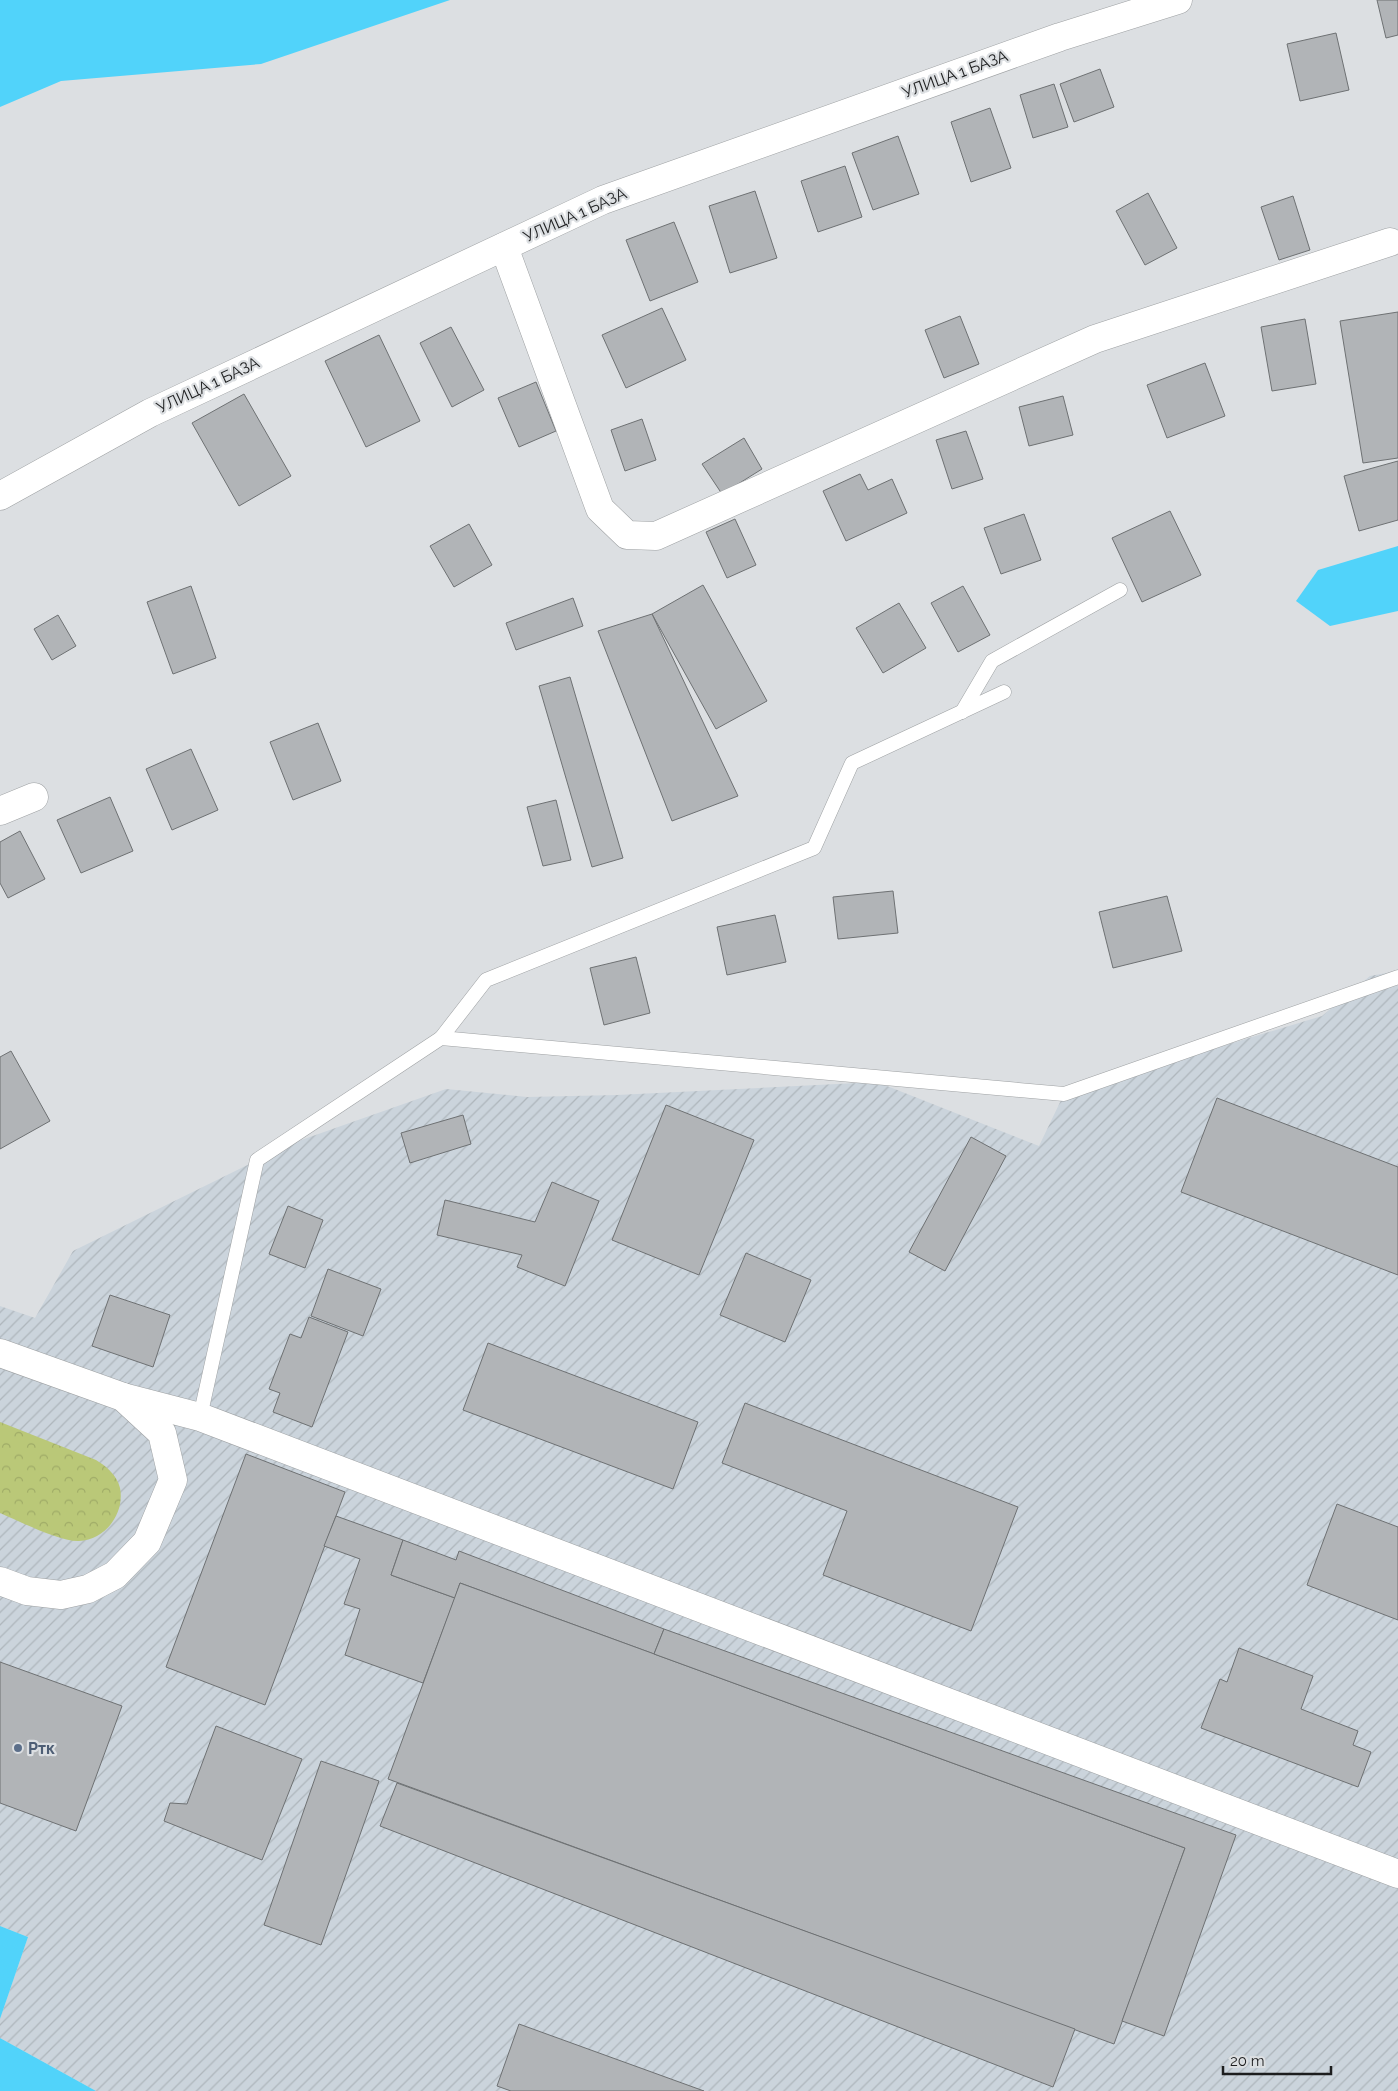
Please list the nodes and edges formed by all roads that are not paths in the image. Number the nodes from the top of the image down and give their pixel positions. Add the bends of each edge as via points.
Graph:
1 (1178, 0) edge
2 (1390, 242) dead end
3 (504, 247) junction
4 (0, 496) edge
5 (1120, 590) dead end
6 (1004, 692) dead end
7 (962, 712) junction
8 (34, 796) dead end
9 (0, 811) edge
10 (1398, 977) edge
11 (441, 1038) junction
12 (0, 1353) edge
13 (123, 1397) junction
14 (200, 1417) junction
15 (0, 1581) edge
16 (1398, 1874) edge

1 - 3 street, УЛИЦА 1 БАЗА via 1060,37 603,200
2 - 3 street via 1095,339 656,536 626,535 600,508
3 - 4 street, УЛИЦА 1 БАЗА via 150,413
5 - 7 lane via 992,661
6 - 7 lane
7 - 11 lane via 852,763 814,848 486,980
8 - 9 street
10 - 11 lane via 1064,1094
11 - 14 lane via 257,1160
12 - 13 street
13 - 14 street
13 - 15 street via 162,1433 173,1480 147,1542 115,1575 88,1589 61,1594 27,1591
14 - 16 street

